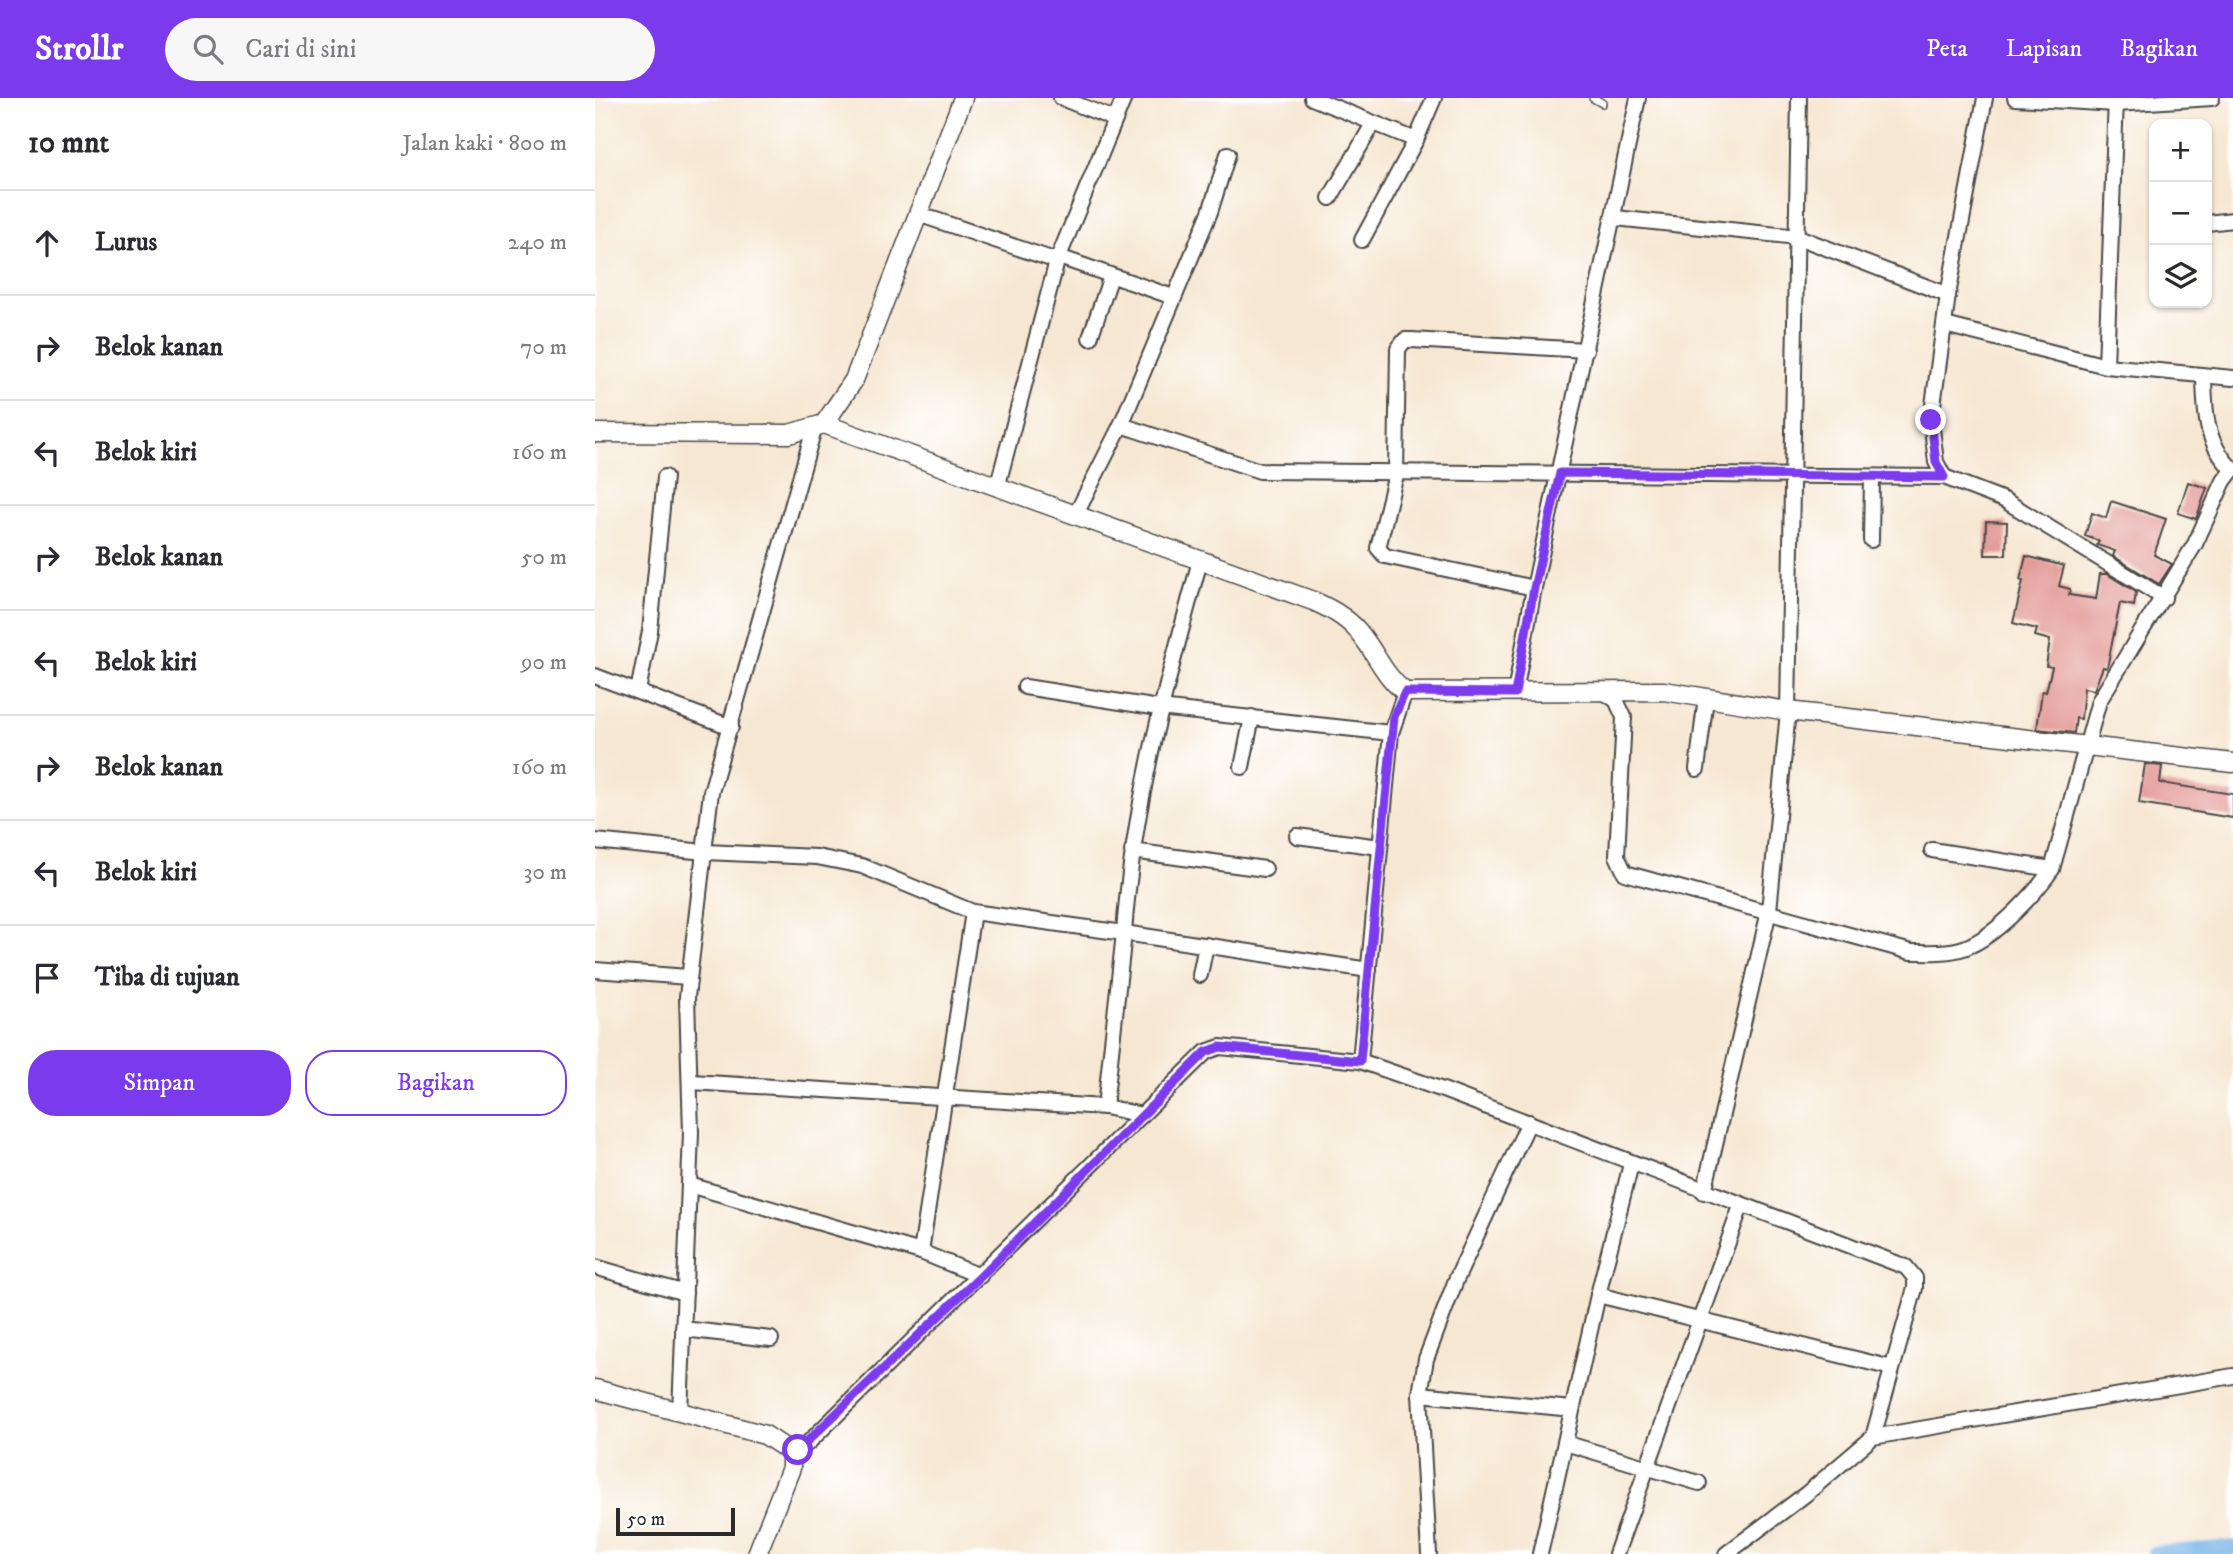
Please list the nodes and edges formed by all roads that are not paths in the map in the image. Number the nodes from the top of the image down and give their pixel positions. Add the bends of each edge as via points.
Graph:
1 (963, 98) edge
2 (1061, 98) edge
3 (1124, 98) edge
4 (1312, 98) edge
5 (1434, 98) edge
6 (1594, 98) edge
7 (1638, 98) edge
8 (1799, 98) edge
9 (1985, 98) edge
10 (2015, 98) edge
11 (2212, 98) edge
12 (2116, 101) edge
13 (1602, 103) dead end
14 (1114, 119) junction
15 (1373, 124) junction
16 (1416, 140) junction
17 (1228, 154) dead end
18 (1330, 198) dead end
19 (918, 214) junction
20 (1615, 218) junction
21 (2233, 220) edge
22 (2212, 222) edge
23 (1798, 237) junction
24 (1363, 240) dead end
25 (1058, 259) junction
26 (1111, 276) junction
27 (1948, 295) junction
28 (1173, 298) junction
29 (1945, 326) junction
30 (1090, 338) dead end
31 (1586, 350) junction
32 (2106, 366) junction
33 (2204, 377) junction
34 (2233, 378) edge
35 (1121, 425) junction
36 (819, 427) junction
37 (595, 433) edge
38 (2233, 469) edge
39 (1560, 473) junction
40 (1396, 474) junction
41 (1791, 474) junction
42 (666, 477) dead end
43 (1872, 477) junction
44 (1944, 477) junction
45 (997, 488) junction
46 (1066, 513) junction
47 (1871, 540) dead end
48 (1200, 561) junction
49 (1534, 588) junction
50 (2164, 598) junction
51 (596, 679) edge
52 (1025, 687) dead end
53 (1601, 690) junction
54 (638, 691) junction
55 (1405, 692) junction
56 (1515, 693) junction
57 (1706, 698) junction
58 (1159, 708) junction
59 (1789, 711) junction
60 (1252, 717) junction
61 (731, 727) junction
62 (1391, 733) junction
63 (2088, 746) junction
64 (2233, 763) edge
65 (1242, 767) dead end
66 (1697, 769) dead end
67 (1297, 836) dead end
68 (595, 841) edge
69 (1380, 848) junction
70 (1132, 850) junction
71 (1932, 850) dead end
72 (705, 852) junction
73 (1265, 869) dead end
74 (2052, 869) junction
75 (1769, 911) junction
76 (973, 912) junction
77 (1124, 933) junction
78 (1206, 945) junction
79 (595, 970) edge
80 (1369, 970) junction
81 (1200, 975) dead end
82 (688, 977) junction
83 (1360, 1061) junction
84 (691, 1082) junction
85 (943, 1097) junction
86 (1105, 1107) junction
87 (1142, 1115) junction
88 (1529, 1122) junction
89 (1630, 1164) junction
90 (689, 1185) junction
91 (1704, 1192) junction
92 (1741, 1206) junction
93 (921, 1252) junction
94 (595, 1267) edge
95 (981, 1276) junction
96 (684, 1293) junction
97 (1598, 1295) junction
98 (1699, 1322) junction
99 (683, 1329) junction
100 (771, 1339) dead end
101 (1892, 1368) junction
102 (2233, 1376) edge
103 (595, 1389) edge
104 (1420, 1394) junction
105 (1573, 1409) junction
106 (680, 1413) junction
107 (1873, 1437) junction
108 (1565, 1443) junction
109 (791, 1452) junction
110 (1647, 1468) junction
111 (1699, 1483) dead end
112 (757, 1554) edge
113 (1429, 1554) edge
114 (1540, 1554) edge
115 (1616, 1554) edge
116 (1726, 1554) edge

1 - 19 street
2 - 14 street
3 - 14 street
4 - 15 street
5 - 16 street
6 - 13 lane
7 - 20 street
8 - 23 street
9 - 27 street
10 - 12 street
11 - 12 street
12 - 32 street
14 - 25 street
15 - 16 street
15 - 18 street
16 - 24 street
17 - 28 street via 1210,212
19 - 25 street
19 - 36 street via 854,380
20 - 23 street
20 - 31 street
21 - 22 street
23 - 27 street
23 - 41 street
25 - 26 street
25 - 45 street
26 - 28 street
26 - 30 street
27 - 29 street
28 - 35 street
29 - 32 street
29 - 44 street via 1931,420 1936,462
31 - 39 street
31 - 40 street via 1405,340 1398,349
32 - 33 street
33 - 34 street
33 - 38 street via 2207,431 2212,445
35 - 40 street via 1254,471
35 - 46 street
36 - 37 street via 789,434
36 - 45 street
36 - 61 street
38 - 50 street
39 - 40 street
39 - 41 street
39 - 49 street
40 - 49 street via 1378,544 1385,556
41 - 43 street
41 - 59 street
42 - 54 street via 650,631
43 - 44 street
43 - 47 street
44 - 50 street via 2004,499
45 - 46 street
46 - 48 street
48 - 55 street via 1330,608 1362,635 1389,679
48 - 58 street
49 - 56 street
50 - 63 street via 2107,683
51 - 54 street
52 - 58 street
53 - 56 street
53 - 57 street via 1664,691
53 - 75 street via 1616,700 1623,717 1617,856 1625,873
54 - 61 street
55 - 56 street
55 - 62 street
57 - 59 street
57 - 66 street
58 - 60 street
58 - 70 street
59 - 63 street
59 - 75 street
60 - 62 street
60 - 65 street
61 - 72 street via 712,792
62 - 69 street
63 - 64 street
63 - 74 street
67 - 69 street
68 - 72 street
69 - 80 street
70 - 73 street
70 - 77 street
71 - 74 street
72 - 76 street via 817,858 862,866
72 - 82 street
74 - 75 street via 2010,915 1974,944 1958,950 1911,952
75 - 91 street
76 - 77 street
76 - 85 street
77 - 78 street
77 - 86 street
78 - 80 street
78 - 81 street
79 - 82 street
80 - 83 street
82 - 84 street
83 - 87 street via 1216,1048 1206,1052
83 - 88 street
84 - 85 street
84 - 90 street
85 - 86 street
85 - 93 street
86 - 87 street
87 - 95 street
88 - 89 street
88 - 104 street via 1440,1317
89 - 91 street
89 - 97 street
90 - 93 street
90 - 96 street
91 - 92 street
92 - 98 street
92 - 101 street via 1912,1273 1915,1288
93 - 95 street
94 - 96 street
95 - 109 street via 808,1443
96 - 99 street
97 - 98 street
97 - 105 street
98 - 101 street
98 - 110 street
99 - 100 street
99 - 106 street
101 - 107 street
102 - 107 street
103 - 106 street
104 - 105 street
104 - 113 street
105 - 108 street
106 - 109 street via 765,1435
107 - 116 street
108 - 110 street
108 - 114 street
109 - 112 street via 791,1468
110 - 111 street
110 - 115 street

